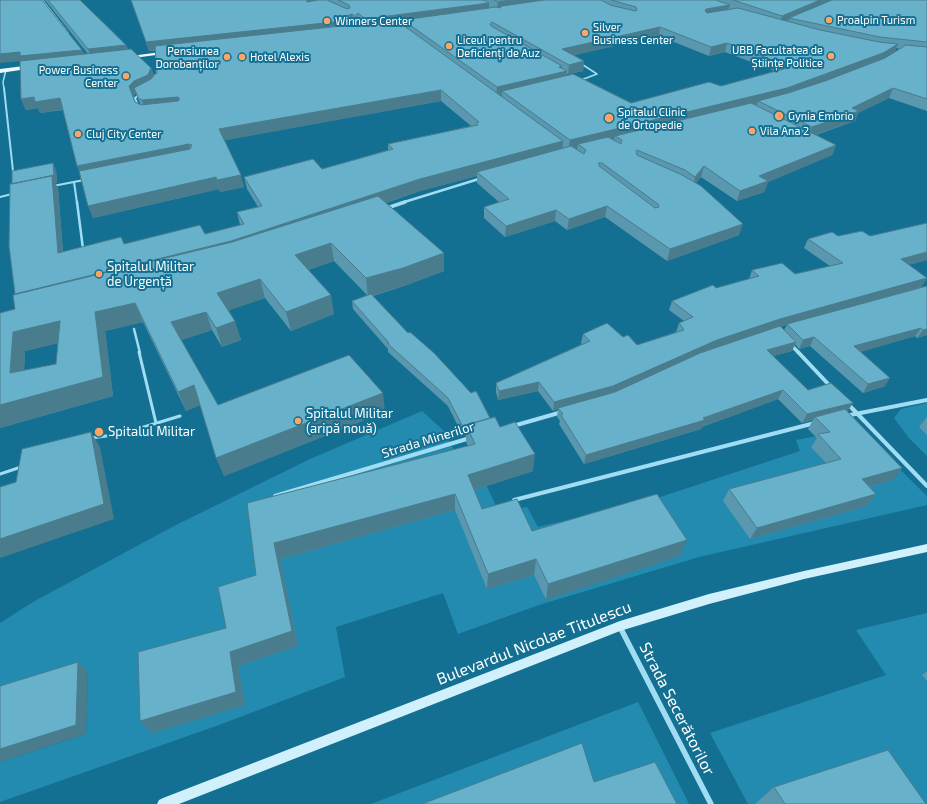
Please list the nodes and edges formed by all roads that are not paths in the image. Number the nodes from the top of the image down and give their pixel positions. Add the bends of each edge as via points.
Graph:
1 (42, 0) edge
2 (73, 38) edge
3 (179, 51) edge
4 (156, 54) junction
5 (120, 58) edge
6 (577, 62) edge
7 (40, 66) edge
8 (6, 70) junction
9 (0, 71) edge
10 (575, 81) edge
11 (158, 83) edge
12 (145, 91) edge
13 (141, 112) edge
14 (13, 171) edge
15 (486, 177) edge
16 (89, 179) edge
17 (74, 182) junction
18 (52, 186) edge
19 (15, 194) edge
20 (0, 197) edge
21 (385, 209) edge
22 (83, 252) edge
23 (134, 329) edge
24 (788, 342) edge
25 (835, 391) edge
26 (927, 400) edge
27 (845, 402) edge
28 (566, 411) edge
29 (856, 413) junction
30 (180, 416) edge
31 (841, 417) edge
32 (156, 423) junction
33 (818, 423) edge
34 (505, 428) edge
35 (475, 436) edge
36 (89, 439) edge
37 (26, 465) edge
38 (0, 474) edge
39 (927, 486) edge
40 (266, 499) edge
41 (505, 503) edge
42 (927, 548) edge
43 (620, 626) junction
44 (163, 804) edge
45 (711, 804) edge

1 - 2 street
3 - 4 main road
4 - 5 main road
4 - 11 lane
6 - 10 lane via 597,74
7 - 8 main road
8 - 9 main road
8 - 14 lane via 3,82
12 - 13 lane via 135,98
15 - 21 street
16 - 17 lane
17 - 18 lane
17 - 22 lane
19 - 20 lane
23 - 32 lane
24 - 25 street
26 - 29 street
27 - 29 street
28 - 34 street
29 - 31 street
29 - 39 street
30 - 32 lane
32 - 36 lane via 121,434
33 - 41 street
35 - 40 street, Strada Minerilor
37 - 38 lane
42 - 43 main road, Bulevardul Nicolae Titulescu via 709,599
43 - 44 main road, Bulevardul Nicolae Titulescu
43 - 45 street, Strada Secerătorilor

